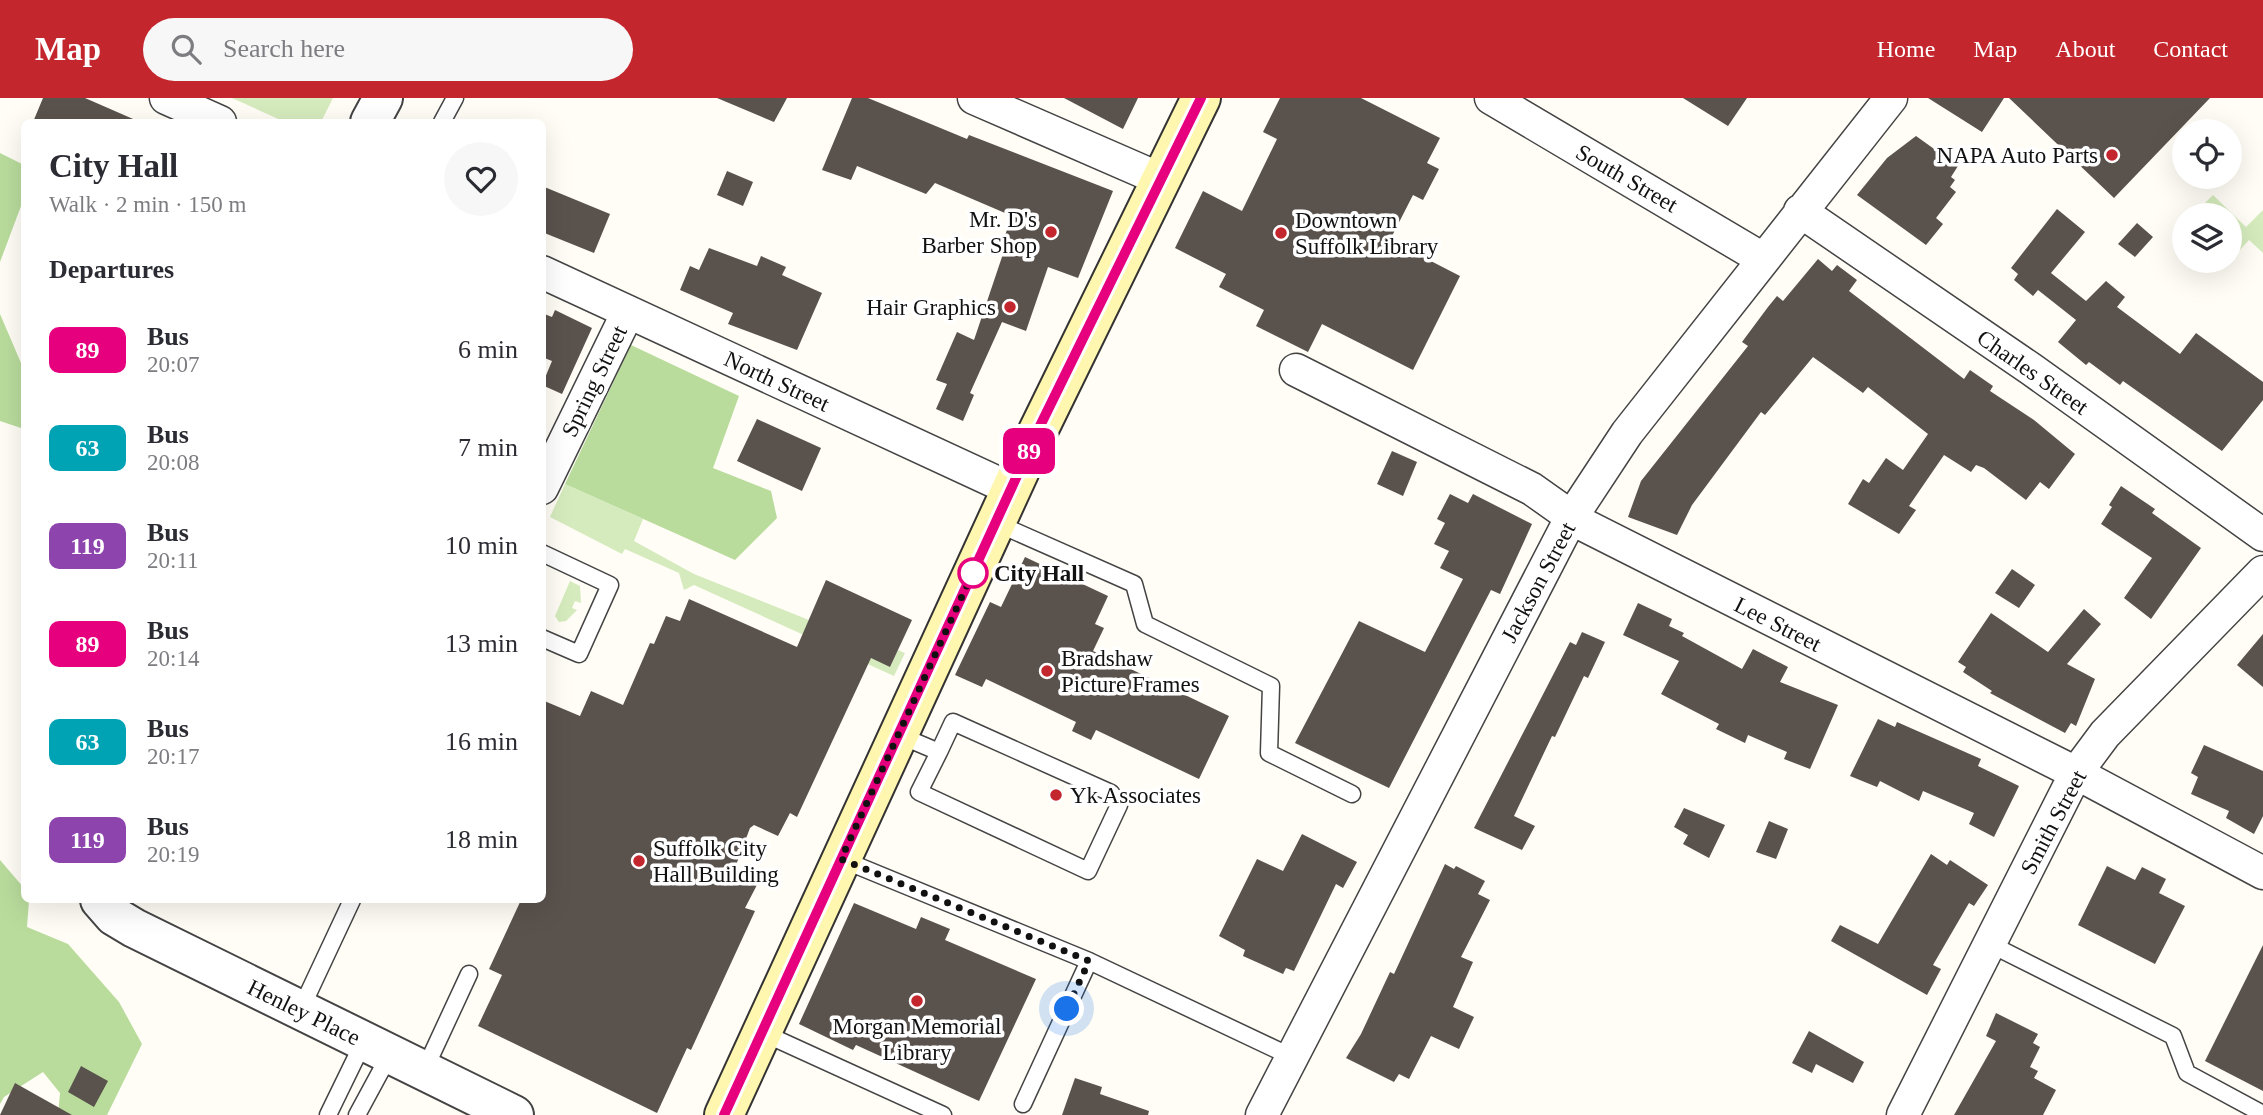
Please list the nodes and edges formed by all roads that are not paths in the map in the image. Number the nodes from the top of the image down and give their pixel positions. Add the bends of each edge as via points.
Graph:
1 (166, 98) edge
2 (383, 98) edge
3 (455, 98) edge
4 (974, 98) edge
5 (1201, 98) edge
6 (1491, 98) edge
7 (1891, 98) edge
8 (1019, 107) edge
9 (213, 119) edge
10 (372, 119) edge
11 (444, 119) edge
12 (1160, 179) junction
13 (1800, 211) junction
14 (1763, 258) junction
15 (546, 274) edge
16 (628, 312) junction
17 (1297, 370) dead end
18 (546, 480) edge
19 (1004, 506) junction
20 (1571, 518) junction
21 (2263, 535) edge
22 (546, 555) edge
23 (2263, 572) edge
24 (546, 640) edge
25 (899, 735) junction
26 (939, 752) junction
27 (2076, 774) junction
28 (1352, 794) dead end
29 (841, 859) junction
30 (2263, 873) edge
31 (103, 903) edge
32 (351, 903) edge
33 (1990, 944) junction
34 (1089, 961) junction
35 (469, 974) dead end
36 (300, 1010) junction
37 (761, 1032) junction
38 (377, 1048) junction
39 (1292, 1057) junction
40 (424, 1070) junction
41 (1023, 1104) dead end
42 (2263, 1114) edge
43 (328, 1115) edge
44 (357, 1115) edge
45 (514, 1115) edge
46 (724, 1115) edge
47 (943, 1115) edge
48 (1262, 1115) edge
49 (1903, 1115) edge

1 - 9 street
2 - 10 street
3 - 11 lane
4 - 8 street
5 - 12 main road
6 - 14 street, South Street
7 - 13 street, Jackson Street
8 - 12 street
12 - 19 main road
13 - 14 street, Jackson Street
13 - 21 street, Charles Street
14 - 20 street, Jackson Street via 1627,433
15 - 16 street, North Street
16 - 18 street, Spring Street
16 - 19 street, North Street
17 - 20 street, Lee Street via 1532,489
19 - 25 main road
19 - 28 lane via 1134,584 1145,624 1270,686 1269,753
20 - 27 street, Lee Street
20 - 39 street, Jackson Street
22 - 24 lane via 611,585 579,654
23 - 27 street, Smith Street via 2105,734
25 - 26 lane
25 - 29 main road
26 - 26 lane via 953,722 1111,793 1119,805 1087,871 919,792
27 - 30 street, Lee Street
27 - 33 street, Smith Street
29 - 34 lane
29 - 37 main road
31 - 36 street, Henley Place via 134,928
32 - 36 lane
33 - 42 lane via 2173,1036 2187,1073
33 - 49 street, Smith Street
34 - 39 lane
34 - 41 lane
35 - 40 lane
36 - 38 street, Henley Place
37 - 46 main road
37 - 47 lane
38 - 40 street, Henley Place
38 - 43 lane
38 - 44 lane
39 - 48 street, Jackson Street
40 - 45 street, Henley Place

